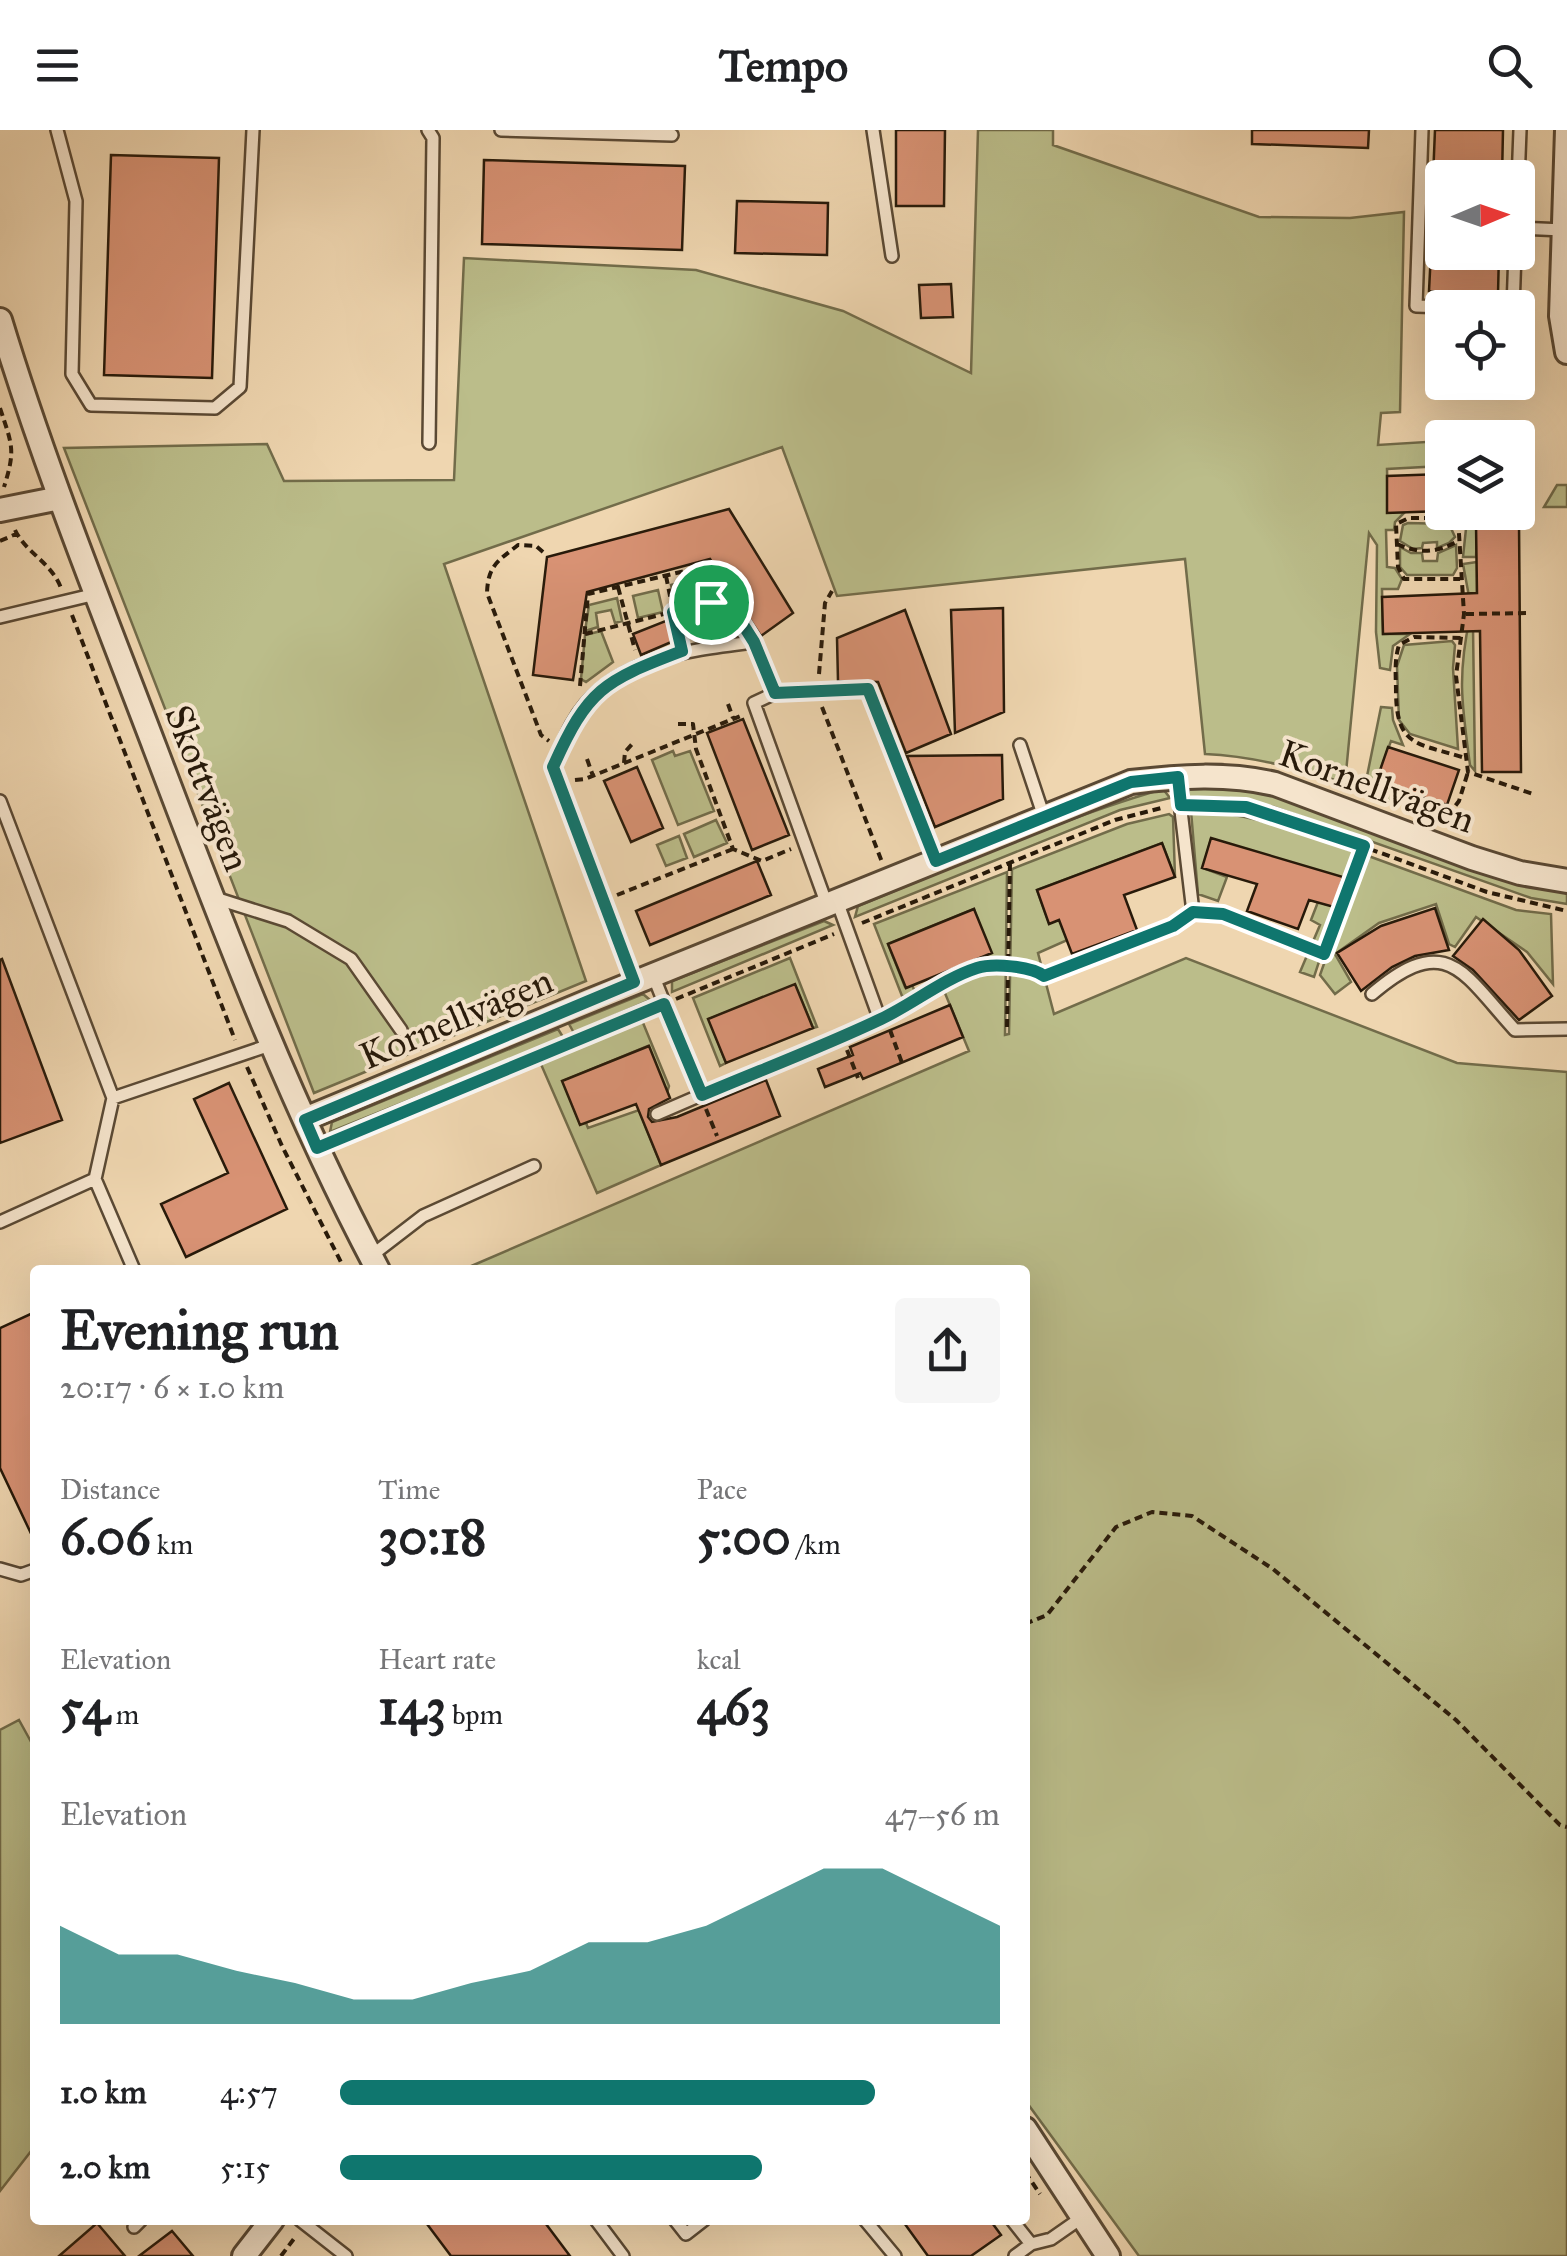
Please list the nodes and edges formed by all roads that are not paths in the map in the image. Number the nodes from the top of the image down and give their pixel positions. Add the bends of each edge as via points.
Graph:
1 (57, 130) edge
2 (253, 130) edge
3 (428, 130) edge
4 (501, 130) edge
5 (873, 130) edge
6 (1422, 130) edge
7 (1520, 130) edge
8 (1566, 130) edge
9 (672, 135) dead end
10 (1519, 160) edge
11 (1535, 229) edge
12 (1564, 230) junction
13 (892, 256) dead end
14 (1425, 306) edge
15 (0, 320) edge
16 (1567, 352) edge
17 (429, 444) dead end
18 (60, 498) junction
19 (4, 509) edge
20 (96, 594) junction
21 (0, 617) edge
22 (775, 693) junction
23 (1020, 745) dead end
24 (1178, 777) junction
25 (0, 801) edge
26 (1044, 817) junction
27 (936, 861) junction
28 (1567, 881) edge
29 (211, 896) junction
30 (832, 903) junction
31 (1193, 912) junction
32 (1310, 948) road end
33 (1044, 976) road end
34 (643, 979) junction
35 (1372, 994) dead end
36 (1567, 1029) edge
37 (402, 1030) dead end
38 (272, 1044) junction
39 (702, 1095) junction
40 (112, 1098) junction
41 (658, 1114) dead end
42 (305, 1120) junction
43 (534, 1166) dead end
44 (95, 1180) junction
45 (0, 1222) edge
46 (375, 1263) edge
47 (132, 1265) edge
48 (0, 1569) edge
49 (30, 1572) edge
50 (1030, 2136) edge
51 (1084, 2216) junction
52 (268, 2225) edge
53 (306, 2225) edge
54 (600, 2225) edge
55 (679, 2225) edge
56 (698, 2225) edge
57 (869, 2225) edge
58 (1016, 2225) edge
59 (1031, 2244) junction
60 (244, 2256) edge
61 (346, 2256) edge
62 (623, 2256) edge
63 (895, 2256) edge
64 (1014, 2256) edge
65 (1108, 2256) edge

1 - 2 lane via 76,201 72,374 92,405 215,408 240,387
3 - 17 lane via 434,244
4 - 9 lane
5 - 13 lane
6 - 14 lane via 1416,306
7 - 10 lane
8 - 12 street
11 - 12 lane
12 - 16 street via 1561,316
15 - 18 street, Skottvägen
18 - 19 street
18 - 20 street, Skottvägen
20 - 21 lane
20 - 29 street, Skottvägen
22 - 27 lane via 868,689
22 - 30 lane via 754,703
22 - 34 lane via 754,642 682,651 604,684 573,722 553,767 604,900
23 - 26 lane
24 - 26 street, Kornellvägen via 1131,782
24 - 28 street, Kornellvägen via 1275,784 1472,858
24 - 31 lane
25 - 40 lane
26 - 27 street, Kornellvägen
27 - 30 street, Kornellvägen
29 - 37 lane via 288,921 351,959
29 - 38 street, Skottvägen
30 - 34 street, Kornellvägen
30 - 39 lane via 880,1020
31 - 32 lane via 1223,914
31 - 33 lane
34 - 39 lane via 664,1004
34 - 42 street, Kornellvägen
35 - 36 lane via 1398,972 1436,960 1461,968 1515,1030
38 - 40 lane
38 - 42 street, Skottvägen
39 - 41 lane
40 - 44 lane
42 - 46 street, Skottvägen
43 - 46 lane via 423,1216
44 - 45 lane
44 - 47 lane
48 - 49 lane
50 - 51 street
51 - 59 lane
51 - 65 street
52 - 60 street
53 - 61 lane
54 - 62 lane
55 - 56 lane via 686,2234
57 - 63 lane
58 - 59 lane
59 - 64 lane

